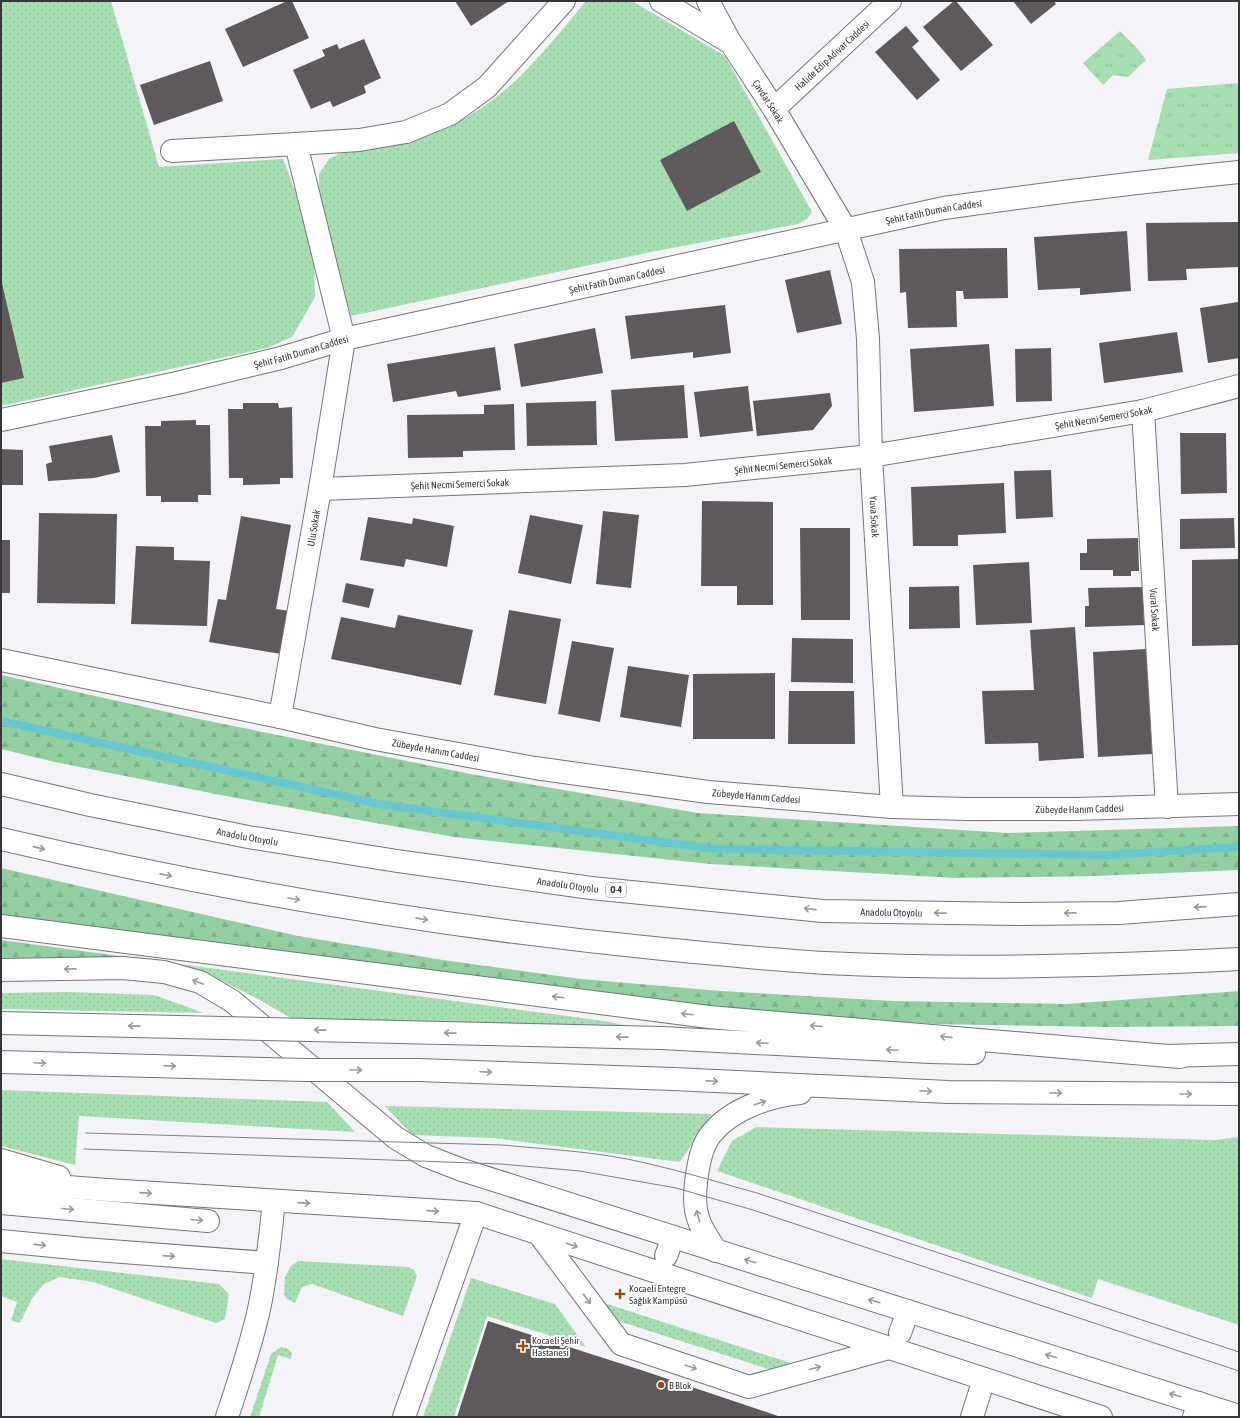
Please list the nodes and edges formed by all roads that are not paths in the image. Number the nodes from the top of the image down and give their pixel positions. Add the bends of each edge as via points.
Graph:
1 (564, 1) edge
2 (661, 1) edge
3 (708, 1) edge
4 (890, 1) edge
5 (731, 43) junction
6 (774, 109) junction
7 (296, 144) junction
8 (172, 151) dead end
9 (1239, 172) edge
10 (846, 230) junction
11 (344, 339) junction
12 (1239, 386) edge
13 (1142, 411) junction
14 (1, 420) edge
15 (871, 456) junction
16 (320, 489) junction
17 (1, 660) edge
18 (280, 717) junction
19 (1, 784) edge
20 (1239, 804) edge
21 (892, 807) junction
22 (1167, 807) junction
23 (1, 839) edge
24 (1239, 904) edge
25 (1, 926) edge
26 (1239, 958) edge
27 (1, 970) edge
28 (1, 1023) edge
29 (1239, 1054) edge
30 (1180, 1056) junction
31 (1, 1062) edge
32 (861, 1088) junction
33 (1239, 1094) edge
34 (1, 1160) edge
35 (1, 1182) edge
36 (107, 1190) junction
37 (274, 1201) junction
38 (1, 1203) edge
39 (476, 1213) junction
40 (208, 1221) dead end
41 (539, 1234) junction
42 (1, 1241) edge
43 (716, 1251) junction
44 (267, 1263) junction
45 (903, 1310) junction
46 (893, 1337) junction
47 (984, 1379) junction
48 (1203, 1411) edge
49 (1239, 1416) edge
50 (227, 1417) edge
51 (404, 1417) edge
52 (972, 1417) edge
53 (1101, 1417) edge

1 - 7 main road via 487,87 450,114 406,132 359,140
2 - 5 main road, Çavdar Sokak
3 - 5 main road
4 - 6 main road, Halide Edip Adıvar Caddesi
5 - 6 main road, Çavdar Sokak
6 - 10 main road, Çavdar Sokak
7 - 8 main road
7 - 11 main road
9 - 10 main road, Şehit Fatih Duman Caddesi via 959,206
10 - 11 main road, Şehit Fatih Duman Caddesi
10 - 15 main road, Yuva Sokak via 863,282 868,339
11 - 14 main road, Şehit Fatih Duman Caddesi via 281,358
11 - 16 main road, Ulu Sokak
12 - 13 main road, Şehit Necmi Semerci Sokak
13 - 15 main road, Şehit Necmi Semerci Sokak
13 - 22 main road, Vural Sokak
15 - 16 main road, Şehit Necmi Semerci Sokak via 685,474
15 - 21 main road, Yuva Sokak
16 - 18 main road, Ulu Sokak
17 - 18 main road, Zübeyde Hanım Caddesi
18 - 21 main road, Zübeyde Hanım Caddesi via 375,739 535,768 708,792
24 -> 19 main road, Anadolu Otoyolu / O-4 via 1119,913 822,911 591,888 397,861 248,836
20 - 22 main road, Zübeyde Hanım Caddesi
21 - 22 main road, Zübeyde Hanım Caddesi
23 -> 26 main road via 228,888 384,914 577,940 668,949 824,963 986,967 1129,964
30 -> 25 main road via 709,1017
43 -> 27 main road via 673,1248 426,1156 396,1138 232,1001 200,982 164,972 123,968
30 -> 28 main road, bridge via 930,1052 661,1038
29 - 30 main road
31 -> 32 main road, bridge via 306,1070 418,1070
32 -> 33 main road via 948,1092
43 -> 32 main road via 698,1220 694,1202 700,1160 707,1141 724,1120 755,1103 789,1094
34 - 36 main road
35 - 36 main road
36 -> 37 main road
37 -> 39 main road
37 - 44 main road
38 -> 40 main road
39 - 41 main road
39 - 51 main road
41 -> 46 main road
41 -> 46 main road via 621,1344 734,1382 749,1386
42 -> 44 main road
45 -> 43 main road
44 - 50 main road via 248,1354
45 - 46 main road
48 -> 45 main road
46 - 47 main road
47 - 52 main road
47 - 53 main road
48 - 49 main road

